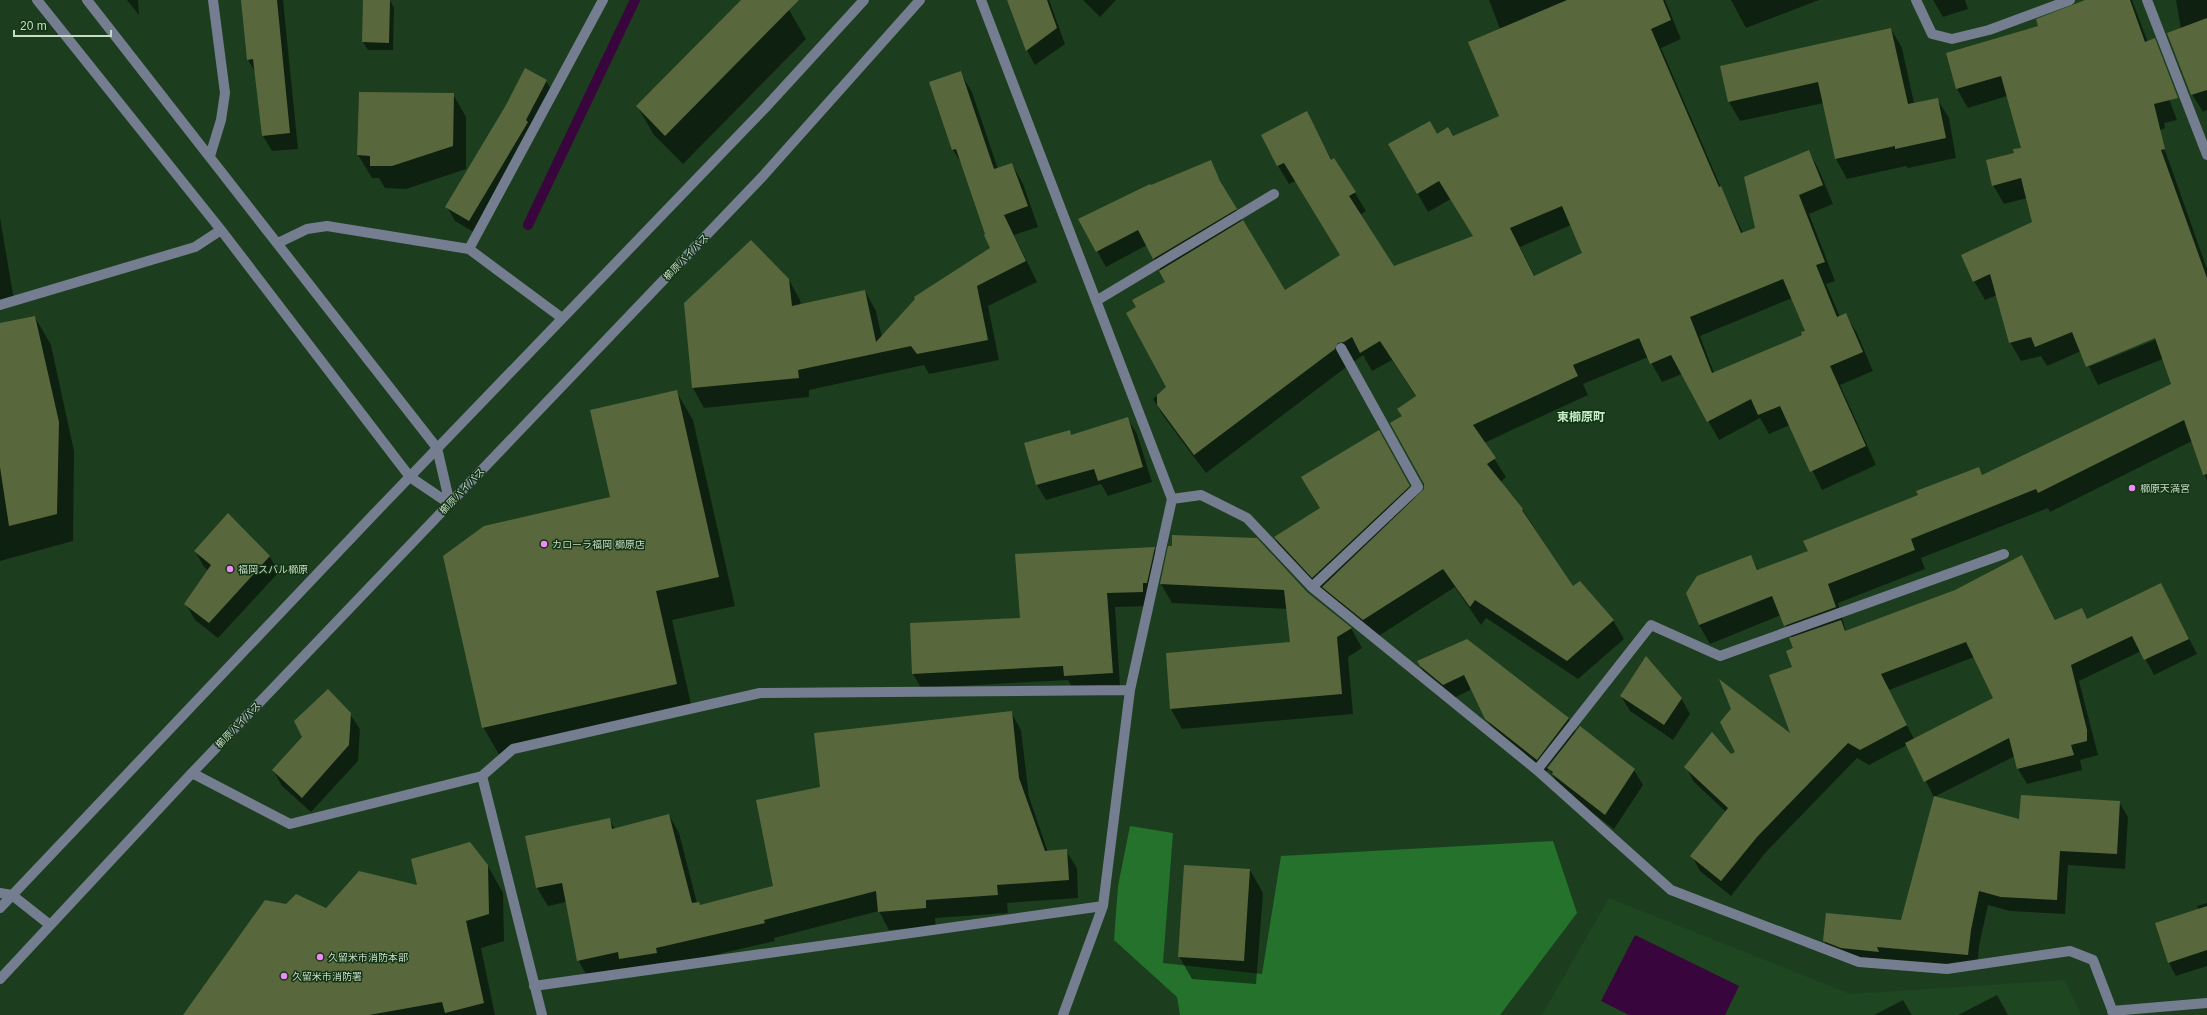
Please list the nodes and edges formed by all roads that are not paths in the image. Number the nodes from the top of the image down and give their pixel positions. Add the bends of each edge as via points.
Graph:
1 (37, 0) edge
2 (87, 0) edge
3 (212, 0) edge
4 (603, 0) edge
5 (864, 0) edge
6 (920, 0) edge
7 (981, 0) edge
8 (1916, 0) edge
9 (2070, 0) edge
10 (2147, 0) edge
11 (2207, 155) edge
12 (210, 156) junction
13 (1274, 194) dead end
14 (221, 230) junction
15 (278, 243) junction
16 (469, 249) junction
17 (1096, 301) junction
18 (0, 304) edge
19 (562, 318) junction
20 (1341, 348) dead end
21 (437, 448) junction
22 (410, 477) junction
23 (1172, 499) junction
24 (450, 504) junction
25 (2004, 554) dead end
26 (1312, 587) junction
27 (1130, 690) junction
28 (1537, 770) junction
29 (192, 773) junction
30 (482, 776) junction
31 (0, 893) edge
32 (12, 895) junction
33 (1103, 906) junction
34 (0, 908) edge
35 (50, 925) junction
36 (0, 979) edge
37 (534, 986) junction
38 (2207, 1003) edge
39 (2113, 1013) edge
40 (542, 1015) edge
41 (1063, 1015) edge

1 - 14 street
2 - 12 street
3 - 12 street via 225,93 221,120
4 - 16 street
5 - 19 street via 765,108
6 - 24 street, 櫛原バイパス via 758,182
7 - 17 street
8 - 9 street via 1932,34 1952,39 1989,30
10 - 11 street
12 - 15 street
13 - 17 street
14 - 18 street via 195,247
14 - 22 street
15 - 16 street via 307,229 327,226
15 - 21 street
16 - 19 street
17 - 23 street
19 - 21 street
20 - 26 street via 1418,487
21 - 22 street
21 - 24 street
22 - 24 street
22 - 32 street
23 - 26 street via 1201,496 1247,518
23 - 27 street
24 - 29 street, 櫛原バイパス
25 - 28 street via 1720,656 1651,625
26 - 28 street
27 - 30 street via 760,693 513,749
27 - 33 street
28 - 39 street via 1671,890 1859,962 1947,969 2070,952 2093,960
29 - 30 street via 290,824
29 - 35 street, 櫛原バイパス
30 - 37 street
31 - 32 street
32 - 34 street
32 - 35 street
33 - 37 street
33 - 41 street
35 - 36 street, 櫛原バイパス
37 - 40 street
38 - 39 street

